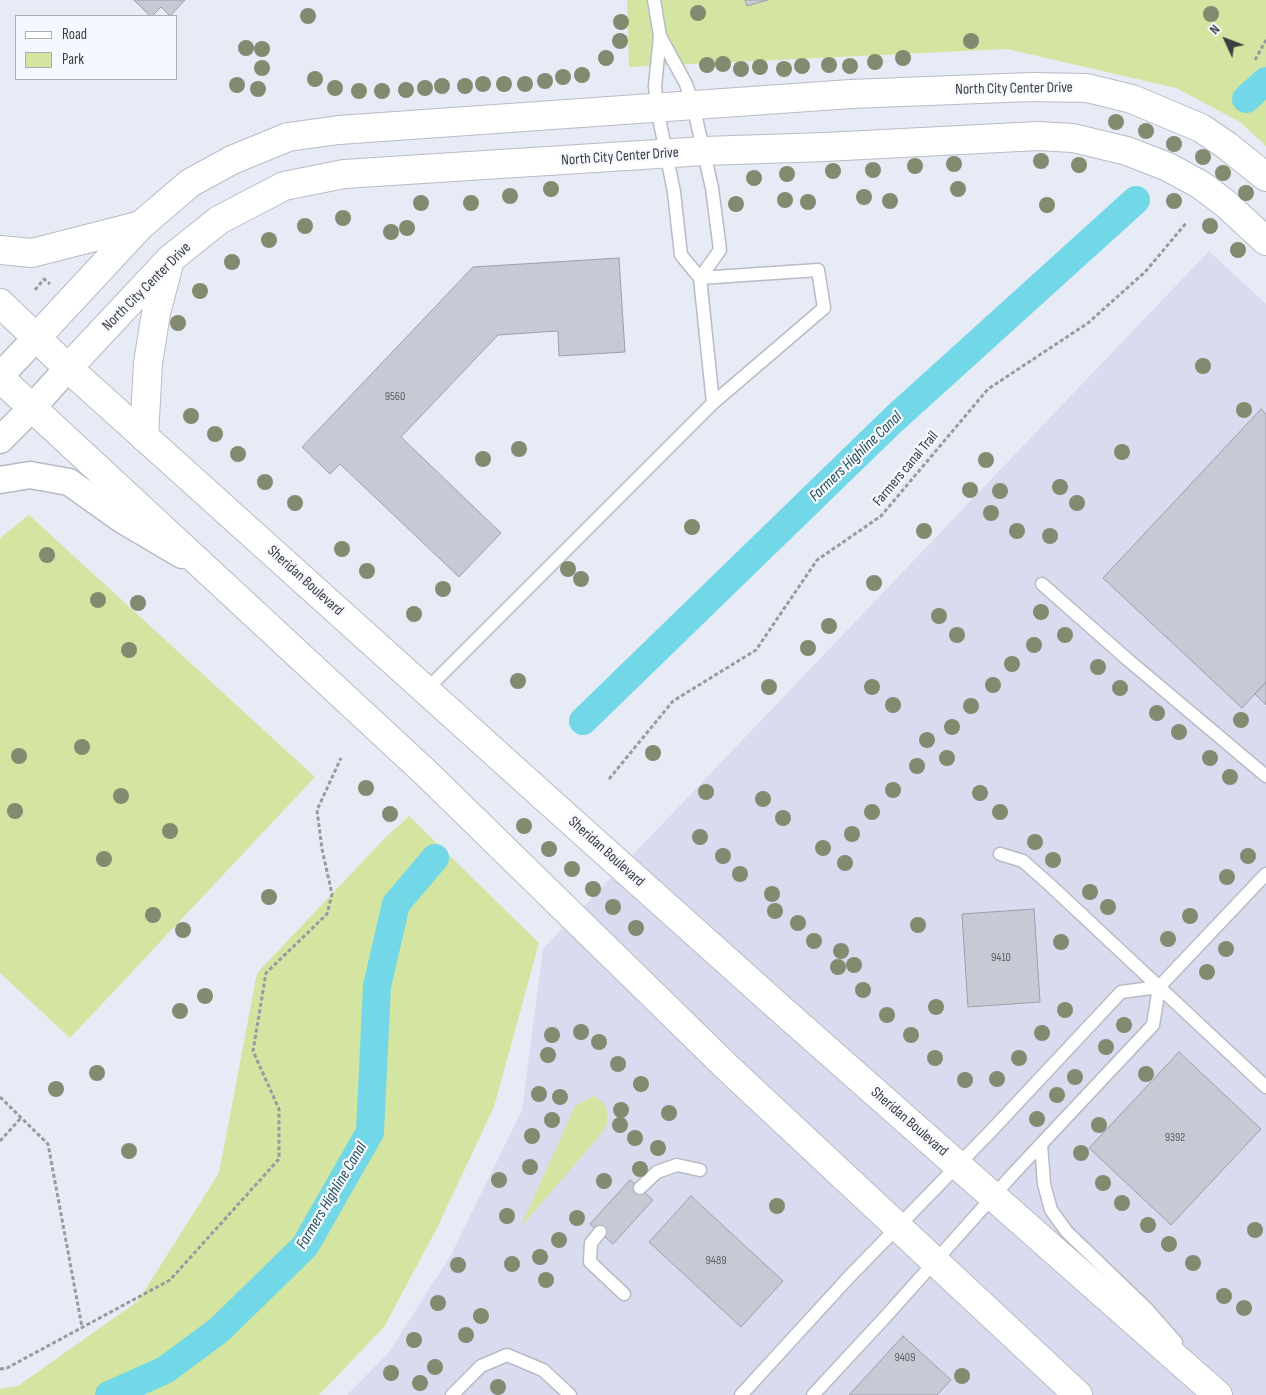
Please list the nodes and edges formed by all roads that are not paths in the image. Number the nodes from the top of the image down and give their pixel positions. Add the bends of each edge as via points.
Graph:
1 (654, 0) edge
2 (660, 36) junction
3 (693, 105) junction
4 (657, 108) junction
5 (704, 151) junction
6 (667, 154) junction
7 (1266, 178) edge
8 (141, 225) junction
9 (1266, 241) edge
10 (0, 250) edge
11 (169, 260) junction
12 (700, 278) junction
13 (0, 303) edge
14 (36, 338) junction
15 (68, 368) junction
16 (0, 377) edge
17 (713, 403) junction
18 (32, 408) junction
19 (144, 437) junction
20 (0, 440) edge
21 (0, 480) edge
22 (205, 569) junction
23 (1042, 584) dead end
24 (426, 690) junction
25 (1266, 776) edge
26 (1000, 854) dead end
27 (1266, 874) edge
28 (1159, 987) junction
29 (1266, 1087) edge
30 (1041, 1144) junction
31 (957, 1165) junction
32 (700, 1170) dead end
33 (640, 1188) dead end
34 (993, 1196) junction
35 (899, 1227) junction
36 (600, 1232) dead end
37 (935, 1262) junction
38 (624, 1294) dead end
39 (452, 1395) edge
40 (570, 1395) edge
41 (741, 1395) edge
42 (812, 1395) edge
43 (1078, 1395) edge
44 (1220, 1395) edge

1 - 2 lane
2 - 3 lane via 686,84
2 - 4 lane via 655,86
3 - 4 main road, North City Center Drive
3 - 5 lane
3 - 7 main road, North City Center Drive via 935,90 1087,88 1132,99 1201,128
4 - 6 lane
4 - 8 main road, North City Center Drive via 339,130 288,137 232,160 190,183
5 - 6 main road, North City Center Drive
5 - 9 main road, North City Center Drive via 1038,136 1073,138 1128,151 1168,167 1201,185
5 - 12 lane via 720,250
6 - 11 main road, North City Center Drive via 344,174 284,186 219,220
6 - 12 lane via 681,255
8 - 10 main road via 32,253
8 - 14 main road, North City Center Drive
11 - 15 main road, North City Center Drive
11 - 19 main road via 148,363
12 - 17 lane
12 - 17 lane via 818,270 824,308
13 - 14 main road, Sheridan Boulevard
14 - 15 main road, Sheridan Boulevard
14 - 16 street
15 - 18 street, North City Center Drive
15 - 19 main road, Sheridan Boulevard
16 - 18 main road
17 - 24 lane
18 - 20 street, North City Center Drive
18 - 22 main road
19 - 24 main road, Sheridan Boulevard
21 - 22 street via 30,475 69,482 121,519
22 - 35 main road via 426,773 730,1070
23 - 25 lane
24 - 31 main road, Sheridan Boulevard
26 - 28 lane via 1023,862
27 - 28 lane
28 - 29 lane
28 - 30 lane via 1153,1025
28 - 31 lane via 1121,992
30 - 34 lane
30 - 44 lane via 1044,1184 1051,1210 1067,1232 1146,1308
31 - 34 main road, Sheridan Boulevard
31 - 35 lane
32 - 33 lane via 677,1165 656,1172
34 - 37 lane
34 - 44 main road, Sheridan Boulevard
35 - 37 main road
35 - 41 lane
36 - 38 lane via 592,1243 590,1262
37 - 42 lane
37 - 43 main road
39 - 40 lane via 481,1366 507,1355 543,1370

